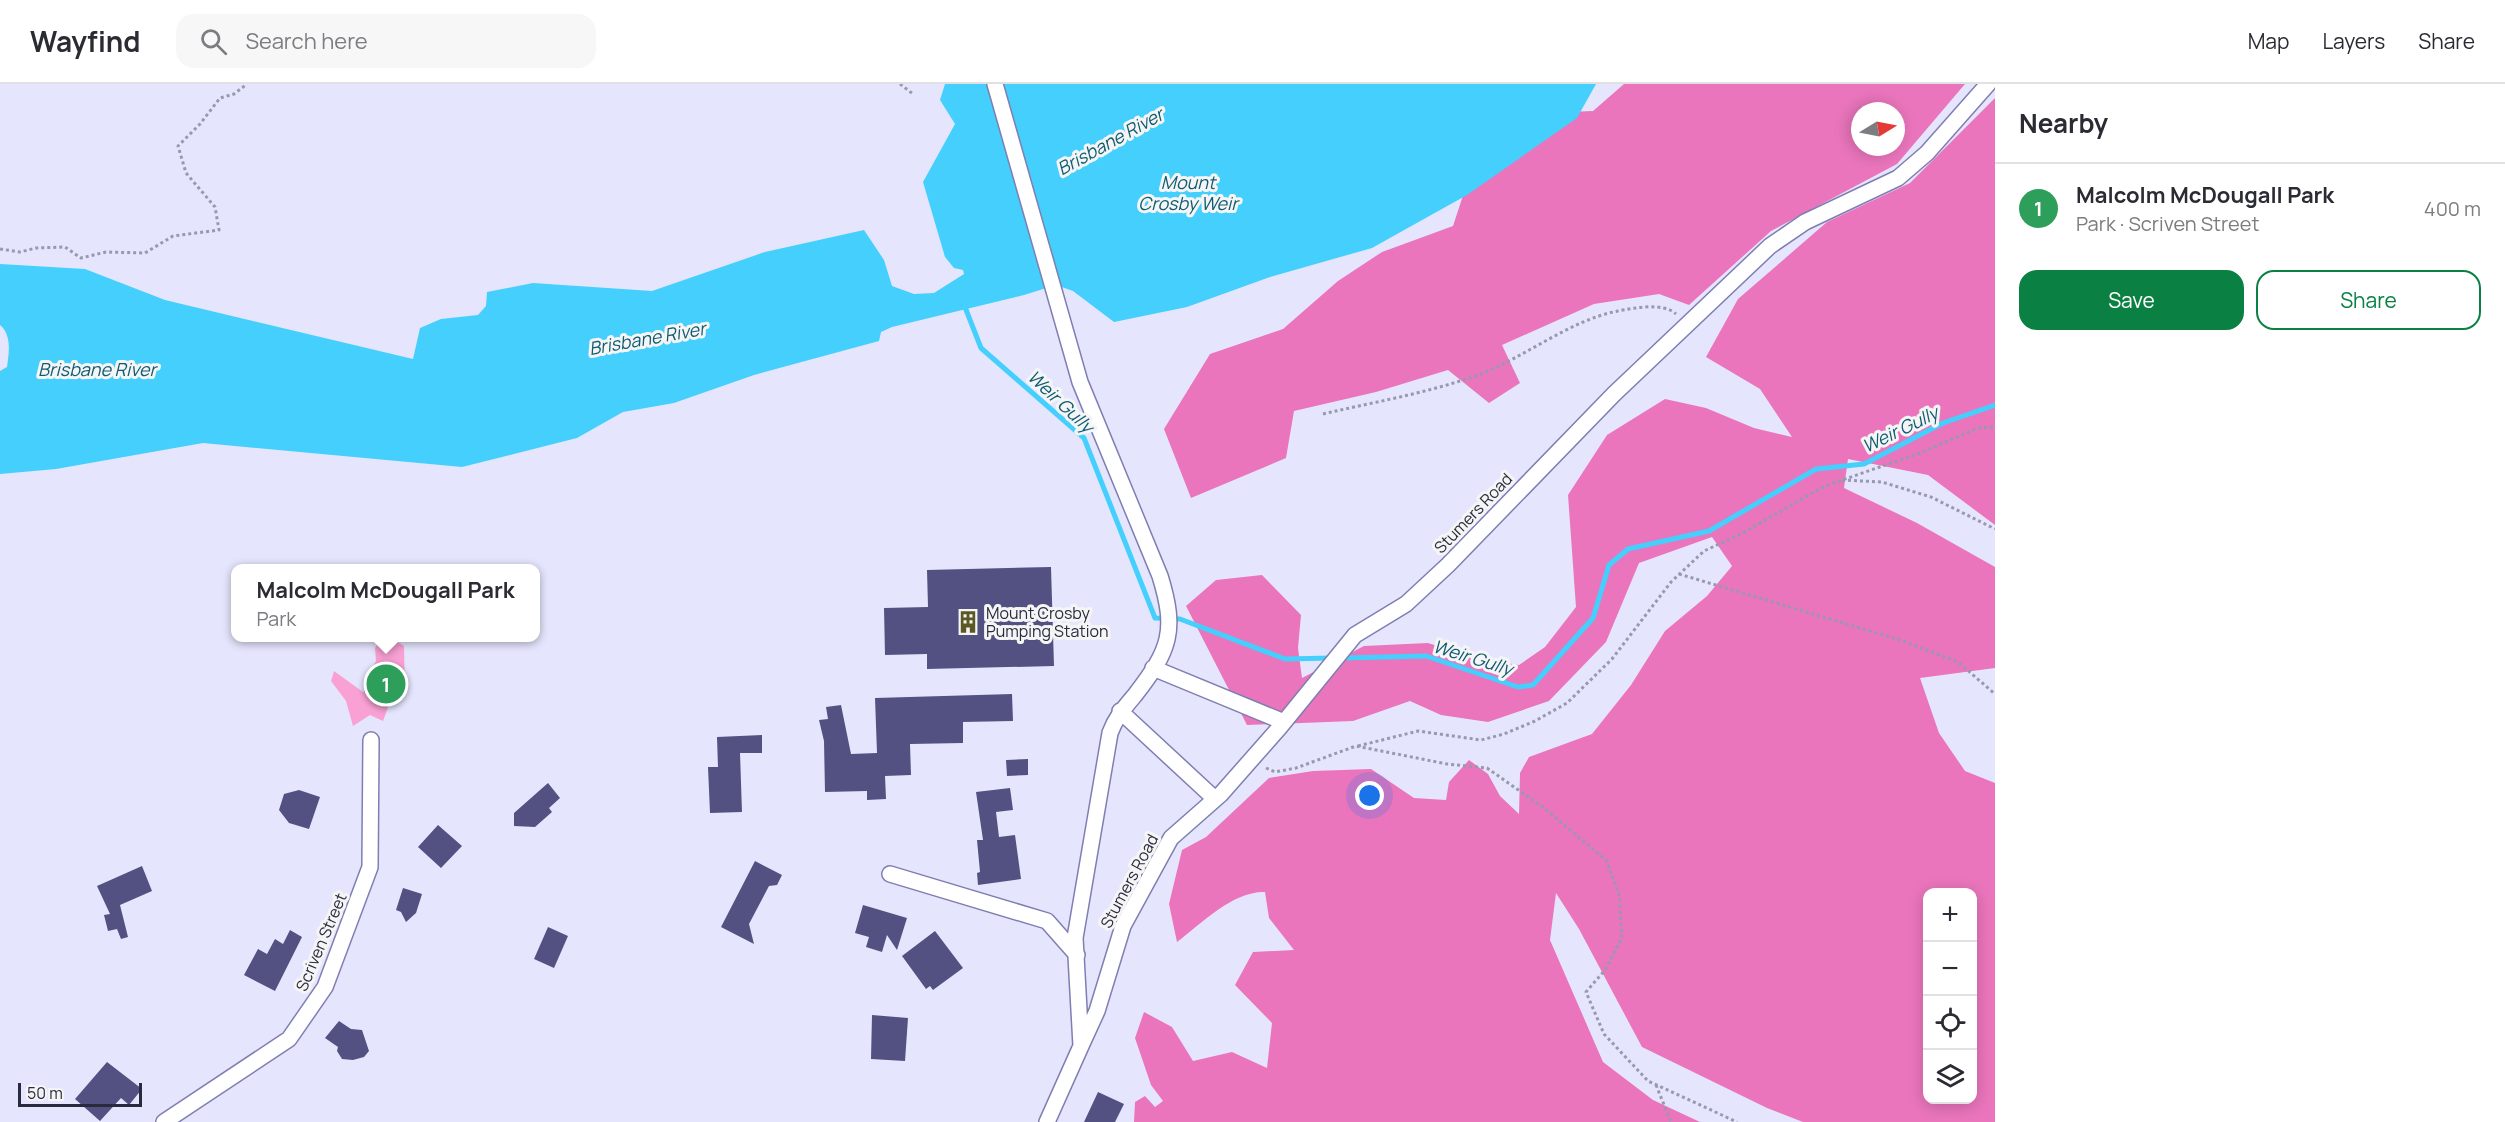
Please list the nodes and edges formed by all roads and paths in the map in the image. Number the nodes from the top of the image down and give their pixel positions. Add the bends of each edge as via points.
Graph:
1 (247, 84) edge
2 (900, 84) edge
3 (994, 84) edge
4 (1988, 84) edge
5 (913, 94) dead end
6 (0, 249) edge
7 (1688, 326) junction
8 (1323, 414) dead end
9 (1995, 427) edge
10 (1840, 480) junction
11 (1995, 529) edge
12 (1680, 574) junction
13 (1153, 668) junction
14 (1995, 693) edge
15 (1120, 711) junction
16 (1284, 722) junction
17 (371, 740) dead end
18 (1356, 746) junction
19 (1250, 761) junction
20 (1215, 799) junction
21 (890, 874) dead end
22 (1077, 955) junction
23 (1081, 1046) junction
24 (1655, 1084) junction
25 (165, 1122) edge
26 (1047, 1122) edge
27 (1671, 1122) edge
28 (1737, 1122) edge

1 - 6 path via 220,98 178,146 186,173 215,207 219,230 173,236 145,254 106,252 81,258 65,247 20,252
2 - 5 path
3 - 13 street, Stumers Road via 1080,382 1160,576 1169,607 1170,630 1165,650
4 - 7 street, Stumers Road via 1927,153 1898,178 1805,222 1770,246
7 - 8 path via 1672,311 1653,307 1616,311 1570,329 1521,357 1476,376
7 - 16 street, Stumers Road via 1614,394 1406,604 1355,635
9 - 10 path via 1978,428
10 - 11 path via 1882,482 1931,496
10 - 12 path via 1704,551
12 - 14 path via 1949,658
12 - 18 path via 1644,614 1612,659 1567,703 1535,721 1481,740 1418,731
13 - 15 street, Stumers Road
13 - 16 street
15 - 20 street
15 - 22 street, Stumers Road via 1110,734 1075,938
16 - 19 street, Stumers Road
17 - 25 street, Scriven Street via 370,867 325,987 290,1039
18 - 19 path via 1275,772
18 - 24 path via 1487,768 1544,808 1606,860 1619,894 1622,938 1605,970 1586,992 1604,1034
19 - 20 street, Stumers Road
20 - 23 street, Stumers Road via 1171,838 1123,926 1097,1011
21 - 22 street via 1047,921
22 - 23 street, Stumers Road
23 - 26 street, Stumers Road
24 - 27 path
24 - 28 path

